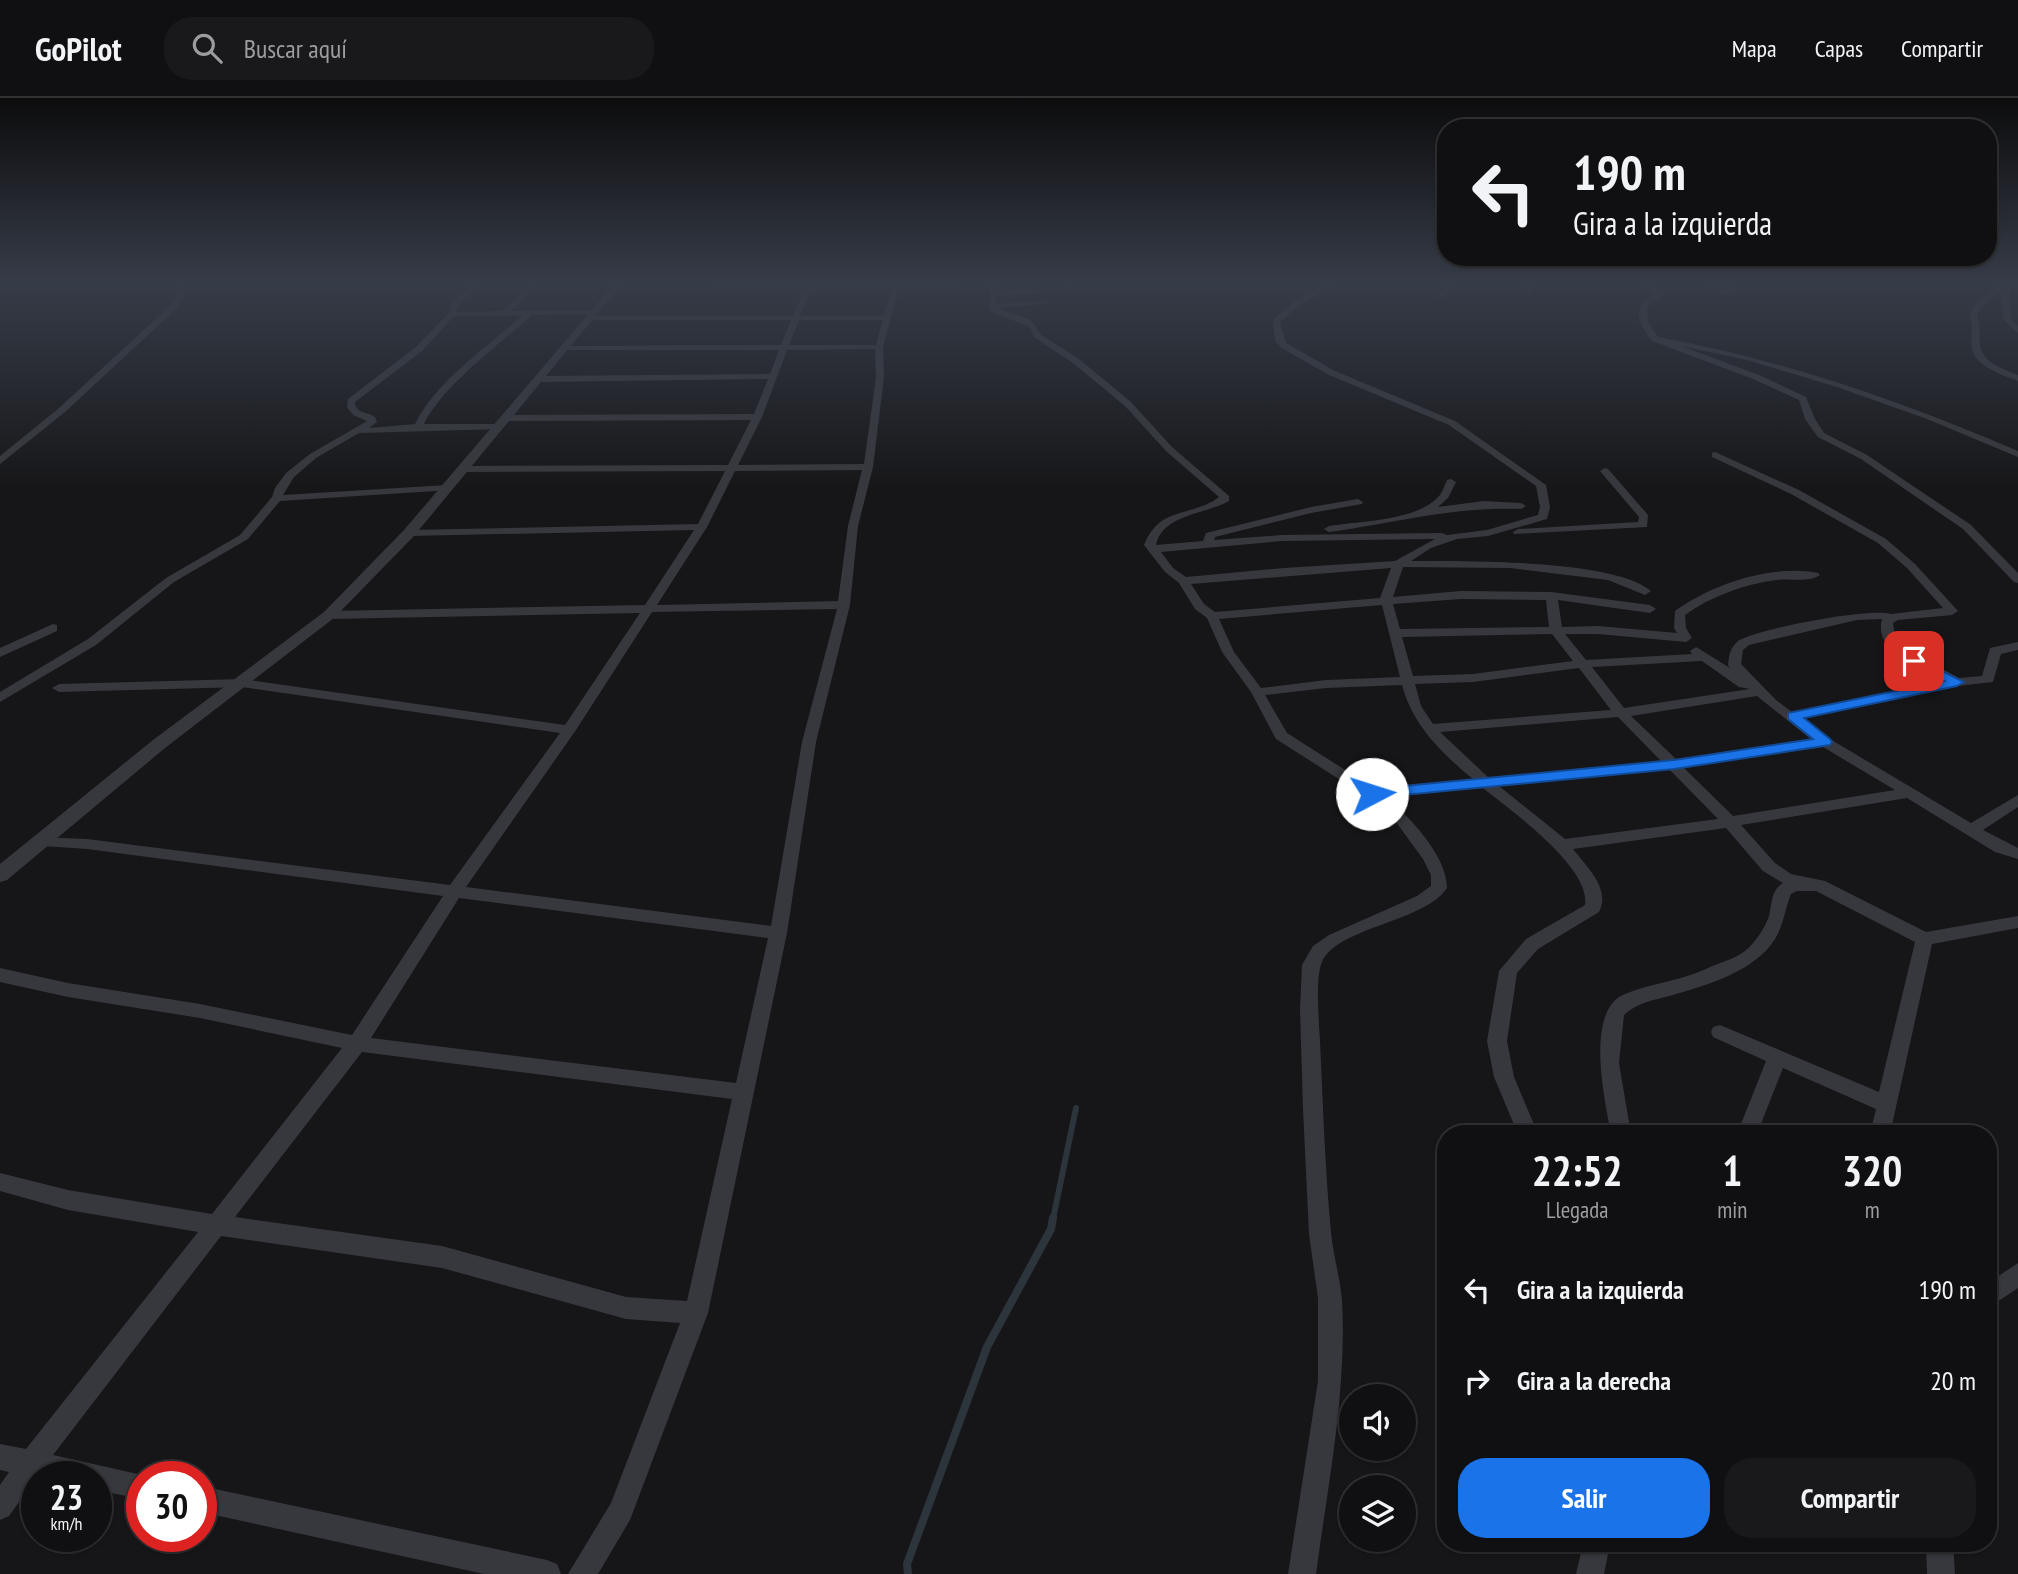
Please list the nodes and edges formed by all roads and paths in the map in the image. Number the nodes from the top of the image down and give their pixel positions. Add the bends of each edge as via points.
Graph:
1 (124, 353) edge
2 (414, 353) edge
3 (486, 353) edge
4 (560, 353) edge
5 (781, 353) edge
6 (879, 353) edge
7 (1064, 353) edge
8 (1300, 353) edge
9 (1692, 353) edge
10 (1719, 353) edge
11 (1980, 353) edge
12 (772, 376) junction
13 (2018, 378) edge
14 (538, 379) junction
15 (757, 417) junction
16 (502, 423) junction
17 (418, 427) junction
18 (360, 431) junction
19 (2018, 454) edge
20 (1715, 455) dead end
21 (0, 461) edge
22 (732, 467) junction
23 (868, 467) junction
24 (462, 469) junction
25 (1605, 471) dead end
26 (1451, 482) dead end
27 (447, 488) junction
28 (277, 498) junction
29 (1358, 502) dead end
30 (1521, 506) dead end
31 (1421, 513) junction
32 (702, 527) junction
33 (409, 533) junction
34 (1488, 533) junction
35 (1455, 536) junction
36 (1282, 538) junction
37 (1209, 540) junction
38 (1152, 545) junction
39 (1398, 564) junction
40 (1814, 575) dead end
41 (2018, 580) edge
42 (1184, 581) junction
43 (1645, 592) dead end
44 (1551, 596) junction
45 (1386, 599) junction
46 (844, 605) junction
47 (648, 607) junction
48 (1650, 608) dead end
49 (329, 615) junction
50 (1212, 616) junction
51 (1892, 617) junction
52 (52, 628) dead end
53 (1556, 631) junction
54 (1394, 633) junction
55 (1686, 638) junction
56 (2018, 646) edge
57 (0, 653) edge
58 (1705, 657) junction
59 (1583, 664) junction
60 (1407, 680) junction
61 (242, 682) junction
62 (1957, 682) junction
63 (59, 688) dead end
64 (1257, 692) junction
65 (1758, 692) junction
66 (0, 698) edge
67 (1621, 713) junction
68 (1793, 716) junction
69 (1429, 729) junction
70 (569, 730) junction
71 (1825, 742) junction
72 (1674, 764) junction
73 (1489, 784) junction
74 (1908, 793) junction
75 (1372, 794) junction
76 (2018, 800) edge
77 (1730, 822) junction
78 (1972, 830) junction
79 (43, 841) junction
80 (1562, 845) junction
81 (2018, 854) edge
82 (0, 875) edge
83 (1806, 884) junction
84 (453, 893) junction
85 (2018, 922) edge
86 (778, 933) junction
87 (1924, 939) junction
88 (0, 975) edge
89 (1720, 1032) dead end
90 (357, 1044) junction
91 (1778, 1056) junction
92 (744, 1092) junction
93 (1888, 1105) junction
94 (1524, 1125) edge
95 (1619, 1125) edge
96 (1751, 1125) edge
97 (1882, 1125) edge
98 (0, 1182) edge
99 (218, 1226) junction
100 (2018, 1274) edge
101 (1997, 1290) edge
102 (696, 1313) junction
103 (0, 1457) edge
104 (26, 1461) edge
105 (33, 1461) edge
106 (21, 1477) edge
107 (217, 1502) edge
108 (0, 1507) edge
109 (1595, 1552) edge
110 (1940, 1552) edge
111 (547, 1574) edge
112 (582, 1574) edge
113 (1302, 1574) edge
114 (1590, 1574) edge
115 (1941, 1574) edge

1 - 21 street
2 - 18 street via 351,401 356,412 372,420
3 - 17 street via 449,387
4 - 14 street
5 - 12 street
6 - 23 street
7 - 38 street via 1128,404 1169,449 1224,496 1216,505 1175,515 1163,523
8 - 34 street via 1332,373 1452,423 1541,485 1543,517
9 - 41 street via 1803,399 1821,435 1864,457 1956,519
10 - 19 street via 1851,389
11 - 13 street
12 - 14 street
12 - 15 street
14 - 16 street
15 - 16 street
15 - 22 street
16 - 17 street
16 - 24 street
17 - 18 street
18 - 28 street via 313,456 290,475
20 - 51 street via 1795,492 1882,541 1952,611
22 - 23 street
22 - 24 street
22 - 32 street
23 - 46 street via 853,526
24 - 27 street
25 - 34 street via 1644,517 1643,526
26 - 31 street via 1440,503
27 - 28 street
27 - 33 street
28 - 66 street via 244,537 170,580 92,642
29 - 37 street via 1311,510
30 - 31 street via 1484,504
31 - 36 street
32 - 33 street
32 - 47 street
33 - 49 street
34 - 35 street
35 - 36 street
35 - 39 street
36 - 37 street
37 - 38 street
38 - 42 street via 1169,570
39 - 42 street
39 - 43 street via 1510,565 1610,577
39 - 45 street
40 - 55 street via 1743,582 1691,605 1679,614
42 - 50 street via 1199,606
44 - 45 street
44 - 48 street
44 - 53 street
45 - 50 street
45 - 54 street
46 - 47 street
46 - 86 street via 809,742
47 - 49 street
47 - 70 street
49 - 61 street
50 - 64 street via 1228,652
51 - 62 street via 1887,630 1897,650
51 - 65 street via 1857,616 1745,642 1737,649 1734,665
52 - 57 street
53 - 54 street
53 - 55 street
53 - 59 street
54 - 60 street
55 - 58 street
56 - 62 street via 1995,651 1988,679
58 - 59 street
58 - 65 street
59 - 60 street via 1473,678
59 - 67 street
60 - 64 street
60 - 69 street via 1414,706
61 - 63 street
61 - 70 street
61 - 79 street
62 - 68 street
64 - 75 street via 1282,736
65 - 67 street
65 - 68 street
67 - 69 street
67 - 72 street
68 - 71 street
69 - 73 street
70 - 84 street
71 - 72 street
71 - 74 street
72 - 73 street
72 - 77 street
73 - 75 street
73 - 80 street
74 - 77 street
74 - 78 street
75 - 113 street via 1398,815 1420,842 1439,875 1439,888 1423,900 1335,939 1319,951 1311,965 1313,1109 1320,1234 1330,1298 1330,1381
76 - 78 street
77 - 80 street
77 - 83 street via 1769,867
78 - 81 street
79 - 82 street
79 - 84 street
80 - 94 street via 1595,895 1593,908 1532,944 1507,971 1497,1041 1504,1077
83 - 87 street via 1819,885
83 - 95 street via 1784,890 1768,936 1751,956 1694,982 1628,1000 1615,1012 1609,1063
84 - 86 street
84 - 90 street
85 - 87 street
86 - 92 street
87 - 93 street
88 - 90 street
89 - 91 street
90 - 92 street
90 - 99 street
91 - 93 street
91 - 96 street
92 - 102 street
93 - 97 street
98 - 99 street via 68,1200
99 - 102 street via 442,1257 626,1308
99 - 105 street
100 - 101 street
102 - 112 street via 621,1511
103 - 104 street
106 - 108 street
107 - 111 street
109 - 114 street
110 - 115 street

